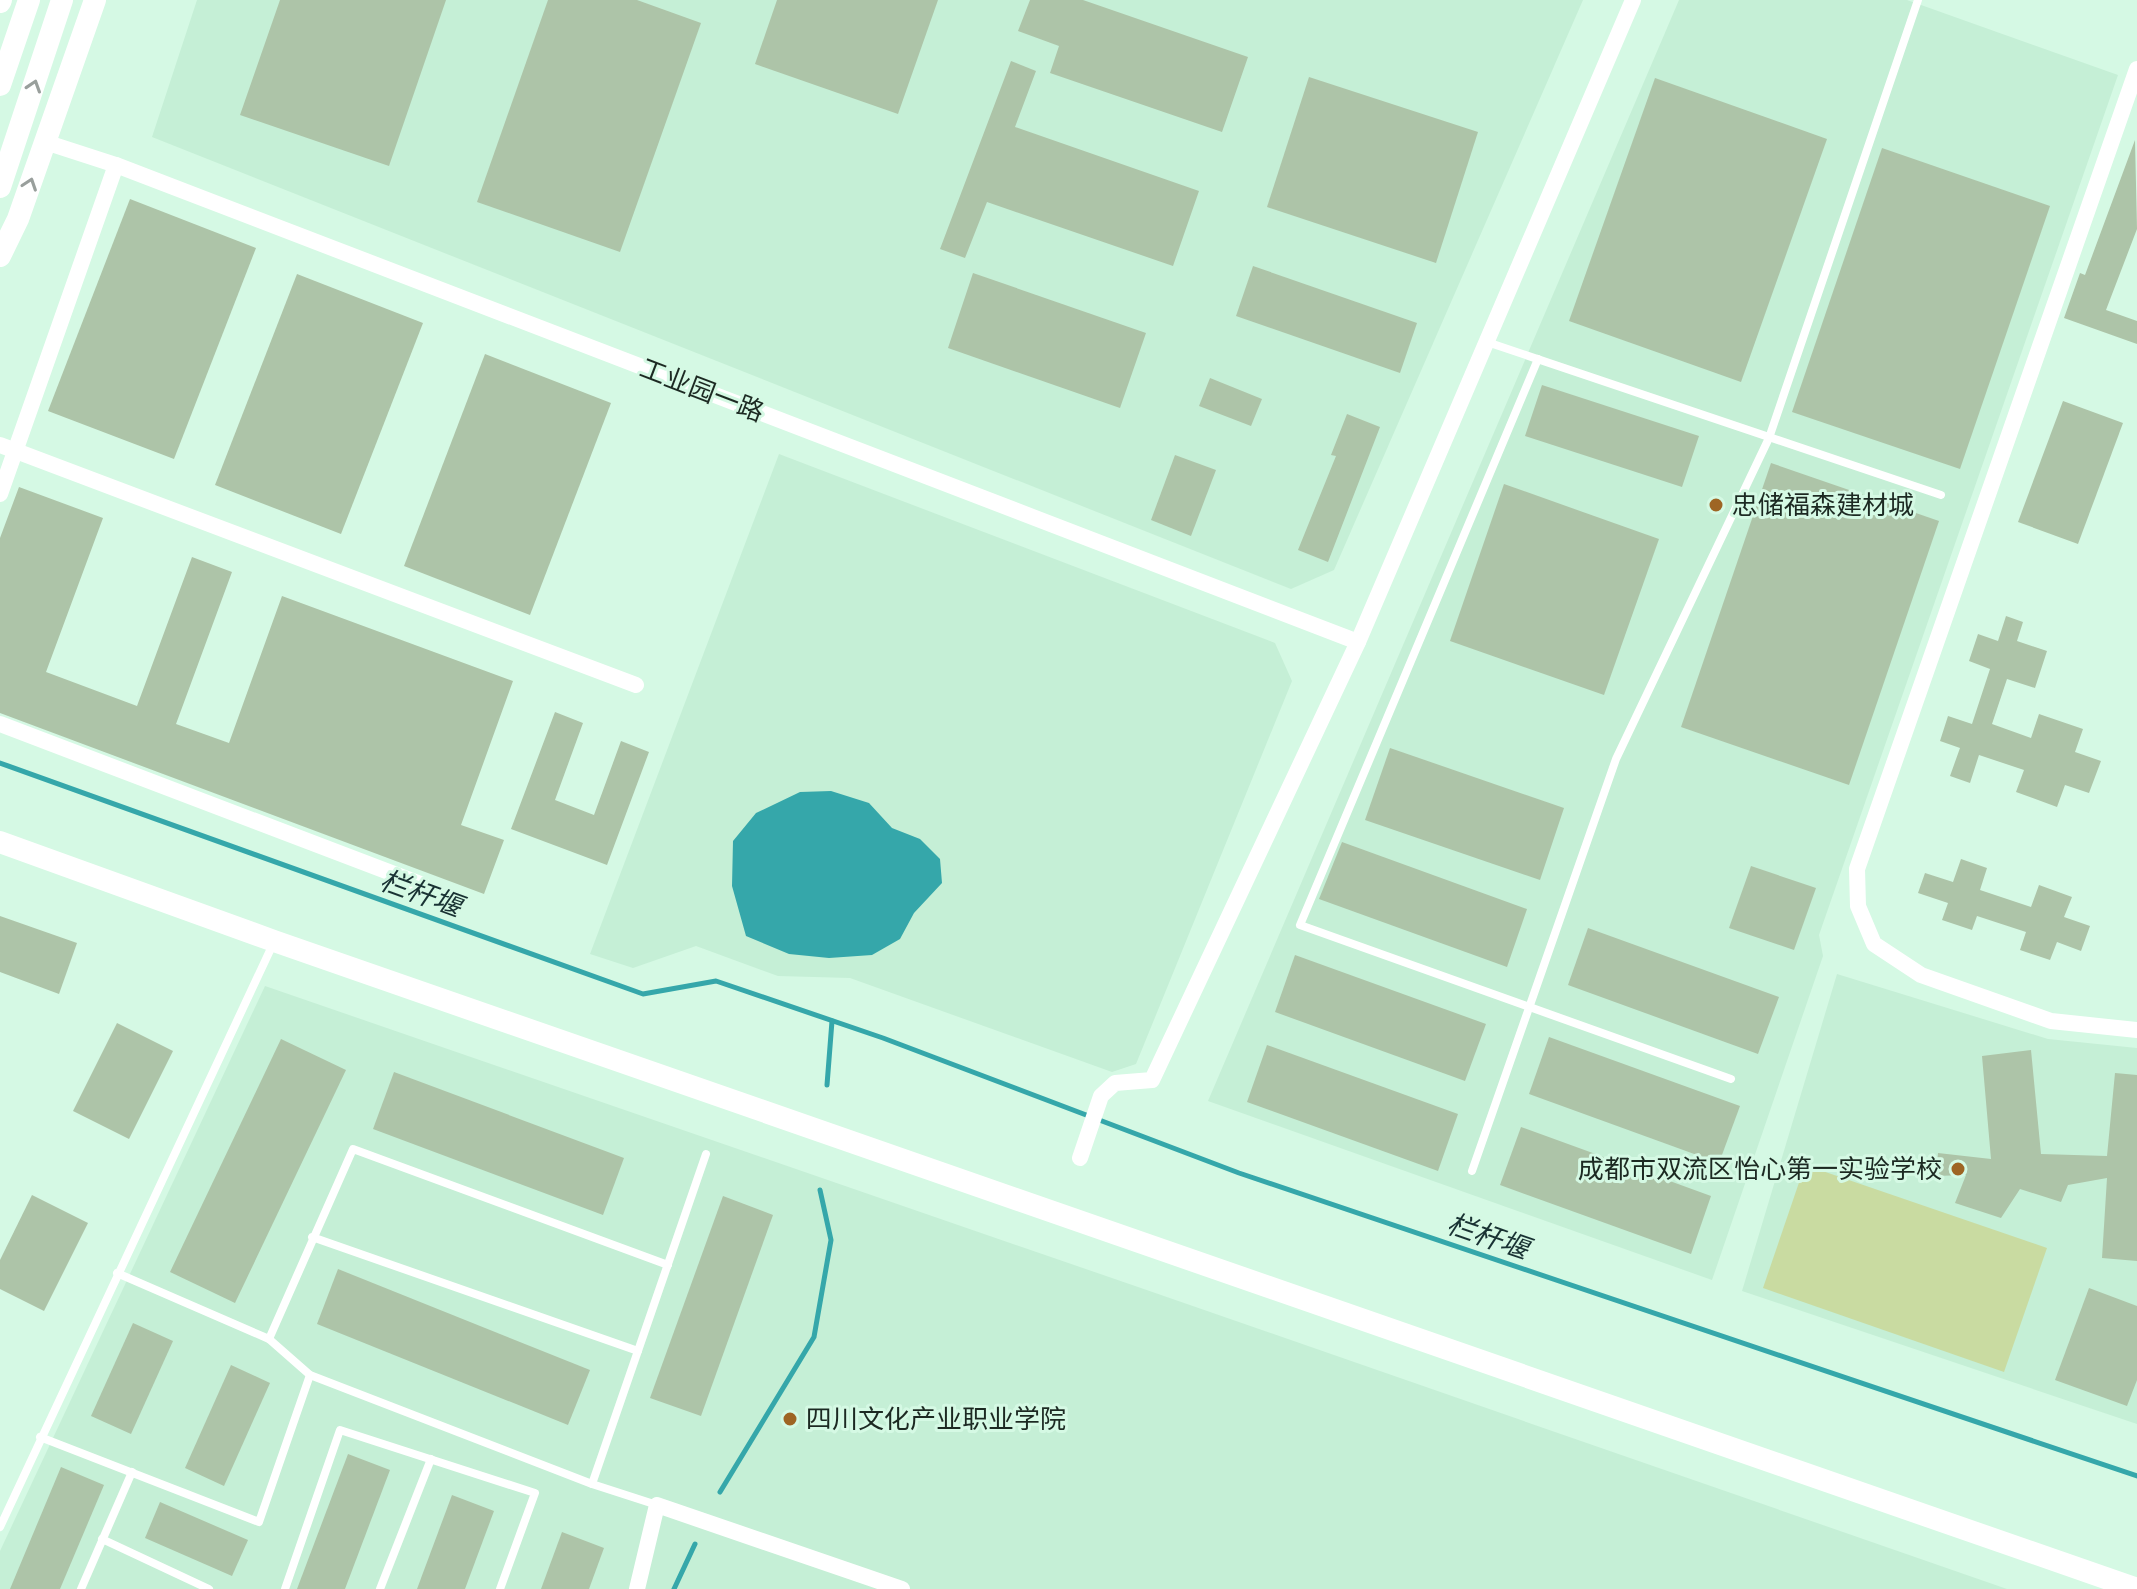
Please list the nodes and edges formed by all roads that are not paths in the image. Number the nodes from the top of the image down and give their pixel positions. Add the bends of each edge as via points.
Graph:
1 (29, 0) edge
2 (62, 0) edge
3 (95, 0) edge
4 (1633, 0) edge
5 (1918, 0) edge
6 (2137, 69) edge
7 (0, 85) edge
8 (45, 142) junction
9 (116, 165) junction
10 (0, 187) edge
11 (0, 256) edge
12 (1486, 342) junction
13 (1538, 359) junction
14 (1769, 438) junction
15 (8, 448) edge
16 (0, 494) edge
17 (1941, 495) dead end
18 (1358, 642) junction
19 (636, 685) dead end
20 (0, 724) edge
21 (0, 842) edge
22 (423, 885) dead end
23 (274, 941) junction
24 (1531, 1007) junction
25 (2137, 1030) edge
26 (1731, 1079) dead end
27 (706, 1154) dead end
28 (1080, 1158) dead end
29 (1472, 1171) dead end
30 (312, 1237) junction
31 (668, 1265) junction
32 (117, 1273) junction
33 (269, 1339) junction
34 (638, 1351) junction
35 (310, 1375) junction
36 (40, 1437) junction
37 (431, 1459) junction
38 (132, 1472) junction
39 (592, 1484) junction
40 (657, 1505) junction
41 (0, 1527) edge
42 (102, 1539) junction
43 (81, 1589) edge
44 (209, 1589) edge
45 (285, 1589) edge
46 (380, 1589) edge
47 (500, 1589) edge
48 (637, 1589) edge
49 (902, 1589) edge
50 (2137, 1589) edge

1 - 7 street
10 -> 2 street
3 - 8 street
4 - 12 street
5 - 14 lane
6 - 25 street via 1857,869 1858,906 1874,944 1921,975 2051,1021
8 - 9 street, 工业园一路
11 -> 8 street
9 - 15 street
9 - 18 street, 工业园一路
12 - 13 lane
12 - 18 street
13 - 14 lane
13 - 24 lane via 1300,925
14 - 17 lane
14 - 24 lane via 1616,759
15 - 16 street
15 - 19 street
18 - 28 street via 1152,1080 1115,1083 1101,1096
20 - 22 street
21 - 23 street
23 - 32 lane
23 - 50 street
24 - 26 lane
24 - 29 lane
27 - 31 lane
30 - 31 lane via 353,1149
30 - 33 lane
30 - 34 lane
31 - 34 lane
32 - 33 lane
32 - 36 lane
33 - 35 lane
34 - 39 lane
35 - 38 lane via 259,1522
35 - 39 lane
36 - 38 lane
36 - 41 lane
37 - 45 lane via 340,1430
37 - 46 lane
37 - 47 lane via 535,1493
38 - 42 lane
39 - 40 lane
40 - 48 street
40 - 49 street
42 - 43 lane
42 - 44 lane

